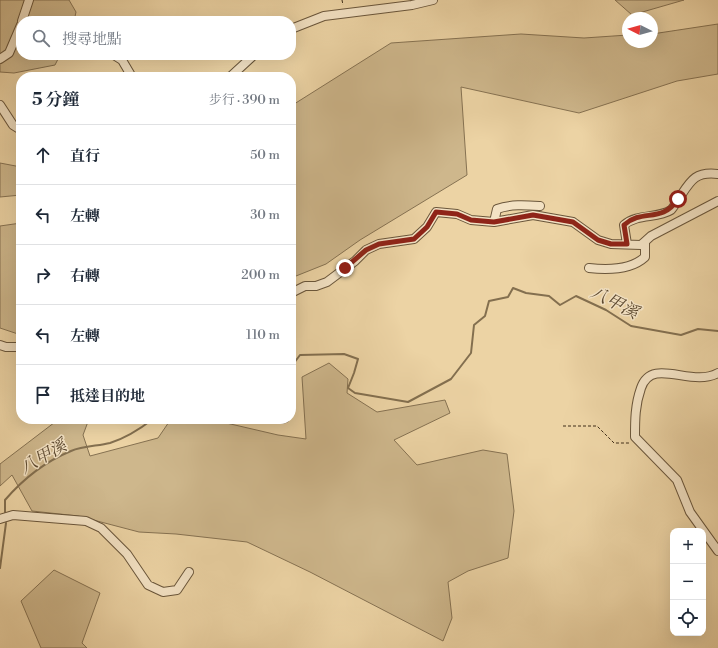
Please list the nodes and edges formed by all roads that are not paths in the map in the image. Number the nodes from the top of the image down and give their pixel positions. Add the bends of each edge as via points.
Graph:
1 (29, 0) edge
2 (433, 0) edge
3 (24, 16) edge
4 (296, 27) edge
5 (16, 36) edge
6 (0, 59) edge
7 (122, 60) edge
8 (249, 60) edge
9 (129, 72) edge
10 (235, 72) edge
11 (0, 105) edge
12 (16, 127) edge
13 (718, 174) edge
14 (718, 201) edge
15 (540, 206) dead end
16 (494, 222) junction
17 (644, 242) junction
18 (627, 244) junction
19 (589, 268) dead end
20 (296, 290) edge
21 (0, 345) edge
22 (16, 347) edge
23 (718, 373) edge
24 (0, 519) edge
25 (718, 551) edge
26 (189, 572) dead end

1 - 3 street
2 - 4 street via 324,16
5 - 6 street via 9,53
7 - 9 street
8 - 10 street
11 - 12 street
13 - 18 street via 706,172 692,180 671,209 631,219 624,225
14 - 17 street
15 - 16 street via 505,206 497,209
16 - 18 street via 533,215 573,222 598,240 611,244
16 - 20 street via 436,212 427,227 414,239 379,244 366,250 326,282
17 - 18 street via 641,245
17 - 19 street via 645,257 637,264 611,269
21 - 22 street
23 - 25 street via 699,378 653,373 644,380 635,416 635,437 677,480 690,512
24 - 26 street via 13,515 86,521 101,528 127,554 148,585 163,592 177,590

